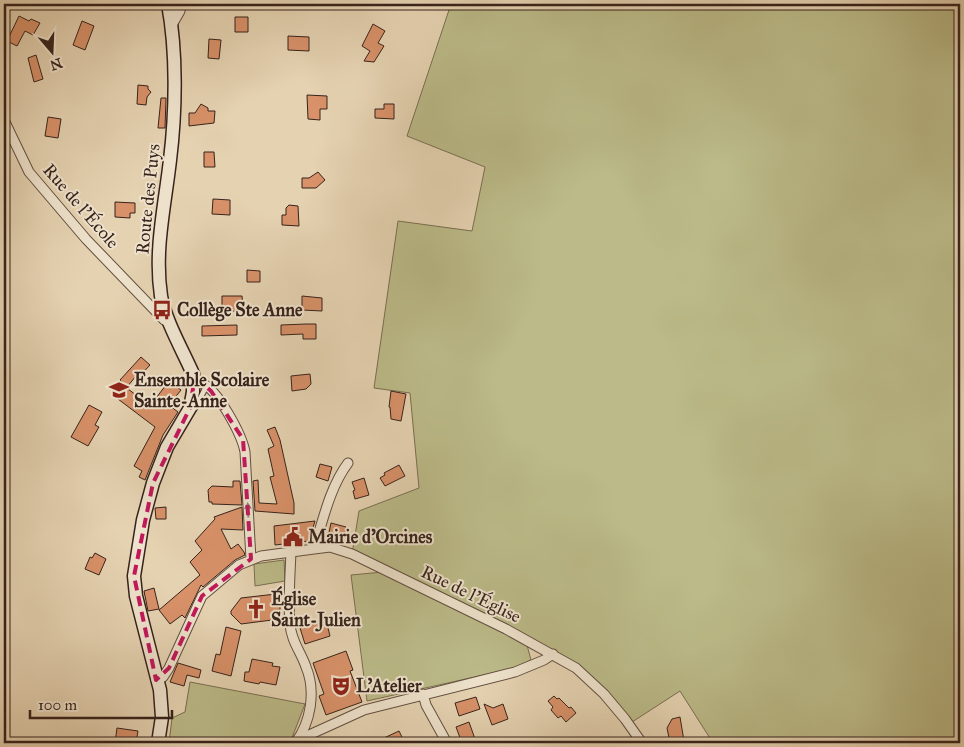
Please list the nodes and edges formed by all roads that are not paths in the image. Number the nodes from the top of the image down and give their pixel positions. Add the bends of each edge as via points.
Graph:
1 (168, 4) edge
2 (181, 4) edge
3 (172, 25) junction
4 (4, 120) edge
5 (170, 322) junction
6 (200, 384) junction
7 (348, 463) dead end
8 (314, 549) junction
9 (291, 552) junction
10 (251, 559) junction
11 (553, 654) junction
12 (156, 680) junction
13 (423, 694) junction
14 (302, 735) junction
15 (158, 743) edge
16 (295, 743) edge
17 (447, 743) edge
18 (642, 743) edge

1 - 3 main road, Route des Puys
2 - 3 street
3 - 5 main road, Route des Puys via 171,158 159,251 161,295
4 - 5 street, Rue de l'École via 29,172 86,239 164,320
5 - 6 main road, Route des Puys
10 -> 6 street via 243,439 211,391
6 - 12 main road, Route des Puys via 184,420 167,447 153,483 134,576
7 - 8 street via 325,513
8 - 9 street, Rue de l'Église
8 - 11 street, Rue de l'Église via 330,548 352,554
9 - 10 street, Rue de l'Église
9 - 14 street via 290,625 293,641 310,678 311,701
10 - 12 street via 202,596 169,668
11 - 13 street via 515,672
11 - 18 street, Rue de l'Église via 576,668 604,694
12 - 15 main road, Route des Puys via 162,703
13 - 14 street via 364,710 309,735
13 - 17 street
14 - 16 street

